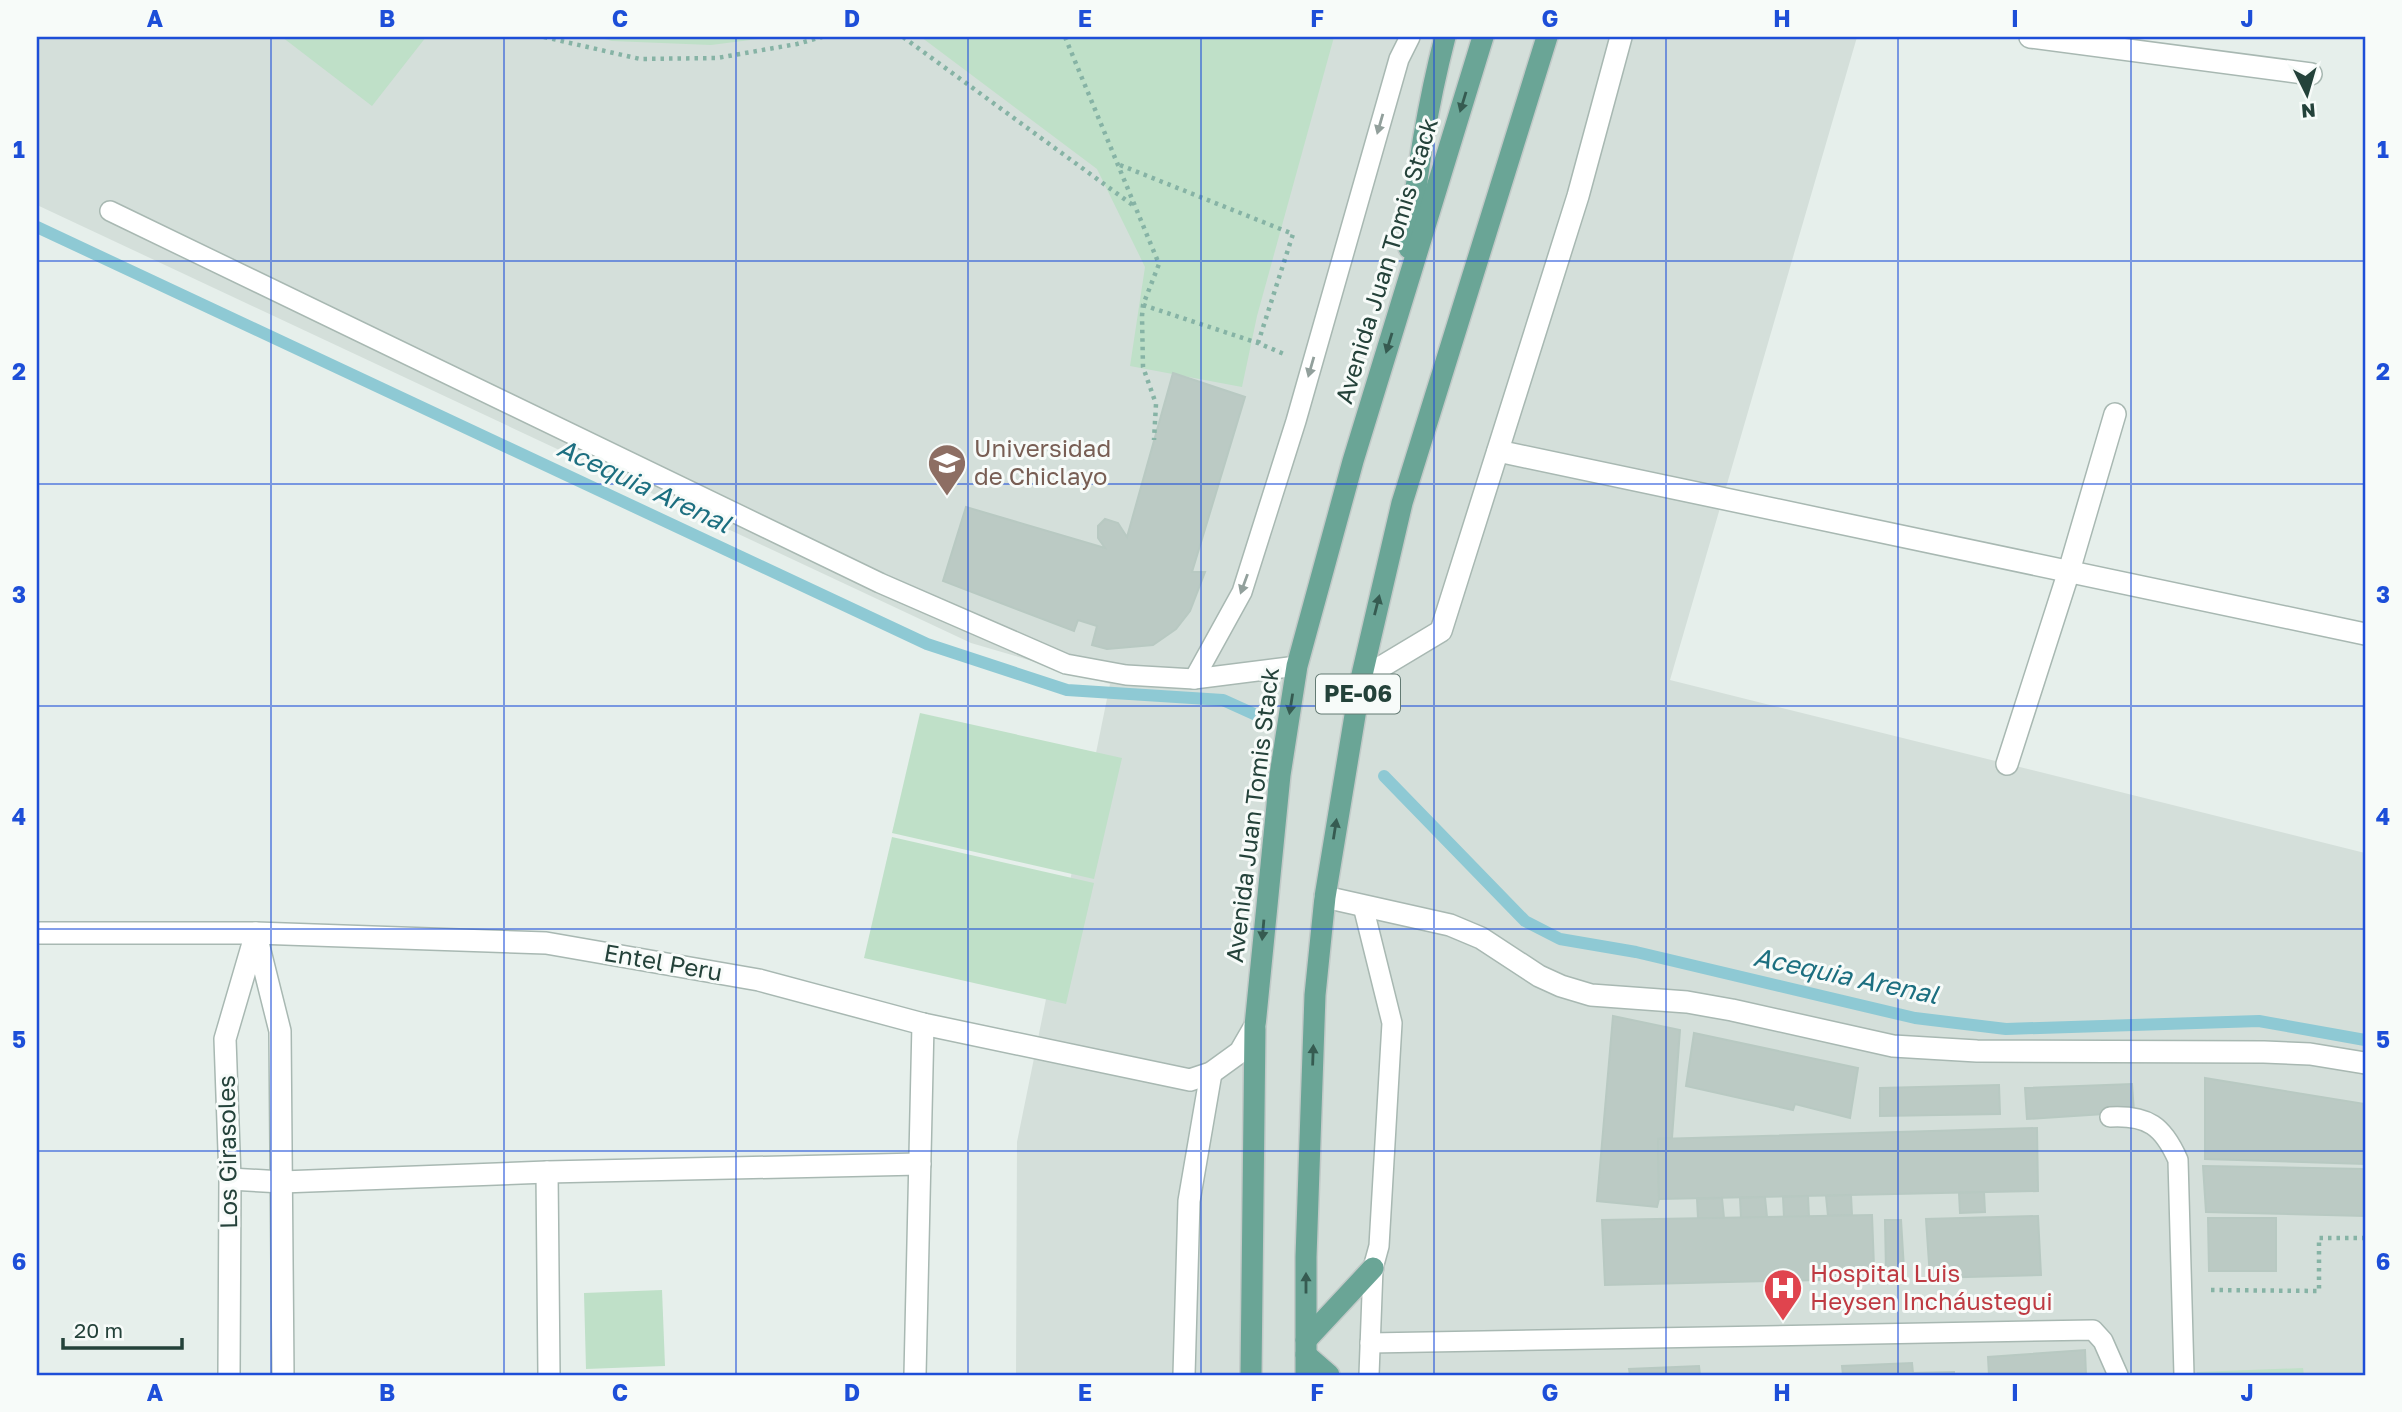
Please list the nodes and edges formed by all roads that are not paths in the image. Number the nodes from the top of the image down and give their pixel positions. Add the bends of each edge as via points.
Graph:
1 (1409, 37) edge
2 (1445, 37) edge
3 (1483, 37) edge
4 (1547, 37) edge
5 (1621, 37) edge
6 (2030, 37) edge
7 (2311, 74) dead end
8 (110, 211) dead end
9 (1404, 295) junction
10 (2115, 414) dead end
11 (1498, 451) junction
12 (2068, 571) junction
13 (2365, 634) edge
14 (1297, 666) junction
15 (1194, 680) junction
16 (1361, 680) junction
17 (2007, 764) dead end
18 (1325, 898) junction
19 (1363, 906) junction
20 (37, 933) edge
21 (256, 933) junction
22 (923, 1024) junction
23 (1255, 1026) junction
24 (2365, 1063) edge
25 (1212, 1073) junction
26 (2110, 1117) dead end
27 (920, 1164) junction
28 (547, 1172) junction
29 (230, 1179) junction
30 (282, 1182) junction
31 (1373, 1268) junction
32 (1370, 1343) junction
33 (1306, 1357) edge
34 (229, 1375) edge
35 (283, 1375) edge
36 (549, 1375) edge
37 (915, 1375) edge
38 (1184, 1375) edge
39 (1251, 1375) edge
40 (1329, 1375) edge
41 (1369, 1375) edge
42 (2118, 1375) edge
43 (2184, 1375) edge

1 -> 15 lane via 1242,592
2 - 9 main road via 1415,184
3 -> 9 main road, Avenida Juan Tomis Stack / PE-06
16 -> 4 main road, PE-06 via 1402,503
5 - 11 street via 1578,196
6 - 7 street
8 - 15 lane via 989,632 1066,664 1126,676
9 -> 14 main road, Avenida Juan Tomis Stack / PE-06
10 - 12 street
11 - 12 street
11 - 16 street via 1441,631
12 - 13 street
12 - 17 street
14 - 15 lane
14 -> 23 main road, Avenida Juan Tomis Stack / PE-06 via 1280,775
18 -> 16 main road, PE-06
18 - 19 street
33 -> 18 main road, PE-06 via 1315,995
19 - 24 street via 1450,925 1481,937 1539,976 1591,995 1687,1002 1893,1046 1977,1051 2264,1052
19 - 31 lane via 1392,1023 1379,1246
20 - 21 street, Entel Peru
21 - 22 street, Entel Peru via 546,943 758,980
21 - 29 street, Los Girasoles via 225,1039
21 - 30 street via 280,1031
22 - 25 street, Entel Peru via 1190,1080
22 - 27 street
23 - 25 street, Entel Peru via 1240,1052
23 - 39 main road, Avenida Juan Tomis Stack / PE-06
25 - 38 street via 1189,1200
26 - 43 lane via 2134,1116 2156,1128 2178,1160
27 - 28 street
27 - 37 street
28 - 30 street
28 - 36 street
29 - 30 street
29 - 34 street, Los Girasoles
30 - 35 street
31 - 32 lane
31 - 33 main road
32 - 41 lane
32 - 42 lane via 2093,1330 2104,1341
33 - 40 main road

